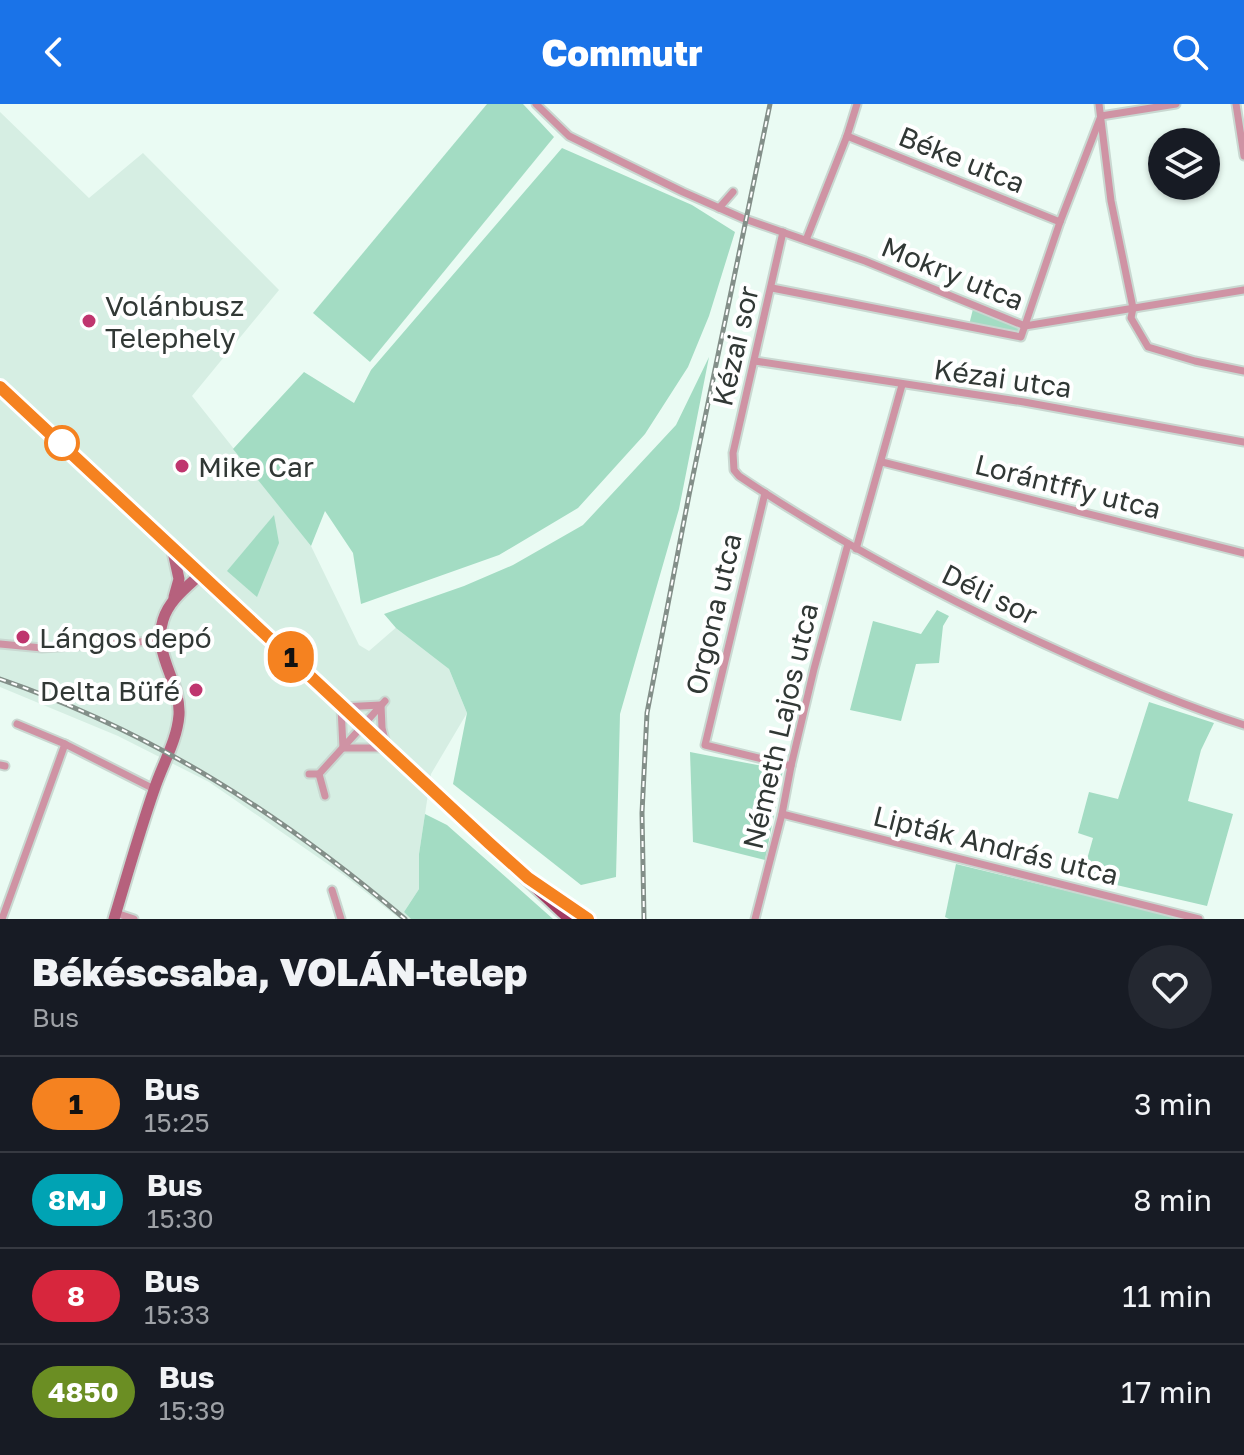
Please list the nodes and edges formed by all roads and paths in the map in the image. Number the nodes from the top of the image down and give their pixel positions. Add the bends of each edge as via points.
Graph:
1 (536, 104) edge
2 (857, 104) edge
3 (1099, 104) edge
4 (1176, 104) edge
5 (1236, 104) edge
6 (1101, 116) junction
7 (847, 136) junction
8 (1244, 156) edge
9 (733, 192) dead end
10 (719, 208) junction
11 (1060, 222) junction
12 (783, 232) junction
13 (806, 240) junction
14 (772, 288) junction
15 (1244, 290) edge
16 (1133, 308) junction
17 (1025, 326) junction
18 (755, 361) junction
19 (1244, 371) edge
20 (902, 385) junction
21 (0, 387) edge
22 (1244, 442) edge
23 (882, 462) junction
24 (734, 470) joint
25 (765, 493) junction
26 (848, 544) junction
27 (172, 547) junction
28 (856, 549) junction
29 (1244, 553) edge
30 (202, 573) junction
31 (172, 601) junction
32 (0, 644) edge
33 (160, 644) junction
34 (383, 703) junction
35 (341, 707) junction
36 (17, 724) dead end
37 (1244, 725) edge
38 (362, 726) junction
39 (65, 744) junction
40 (343, 748) junction
41 (387, 748) junction
42 (791, 766) junction
43 (309, 774) dead end
44 (319, 774) junction
45 (154, 789) junction
46 (325, 796) dead end
47 (782, 814) junction
48 (528, 878) junction
49 (332, 890) dead end
50 (115, 916) edge
51 (2, 919) edge
52 (134, 919) edge
53 (341, 919) edge
54 (570, 919) edge
55 (588, 919) edge
56 (755, 919) edge
57 (1199, 919) edge

1 - 10 street, Mokry utca via 569,136
2 - 7 street
3 - 6 street
4 - 6 street
5 - 8 street
6 - 11 street
6 - 16 street via 1111,201
7 - 11 street, Béke utca
7 - 13 street
9 - 10 street
10 - 12 street, Mokry utca
11 - 17 street
12 - 13 street, Mokry utca
12 - 14 street, Kézai sor
13 - 17 street, Mokry utca
14 - 17 street via 1021,337
14 - 18 street, Kézai sor
15 - 16 street, Mokry utca
16 - 17 street, Mokry utca
16 - 19 street via 1131,318 1148,347
18 - 20 street, Kézai utca
18 - 24 street, Kézai sor via 733,453
20 - 22 street, Kézai utca
20 - 23 street
21 - 27 main road
23 - 28 street
23 - 29 street, Lorántffy utca
24 - 25 street, Déli sor
25 - 26 street, Déli sor
25 - 42 street, Orgona utca via 705,745
26 - 28 street, Déli sor
26 - 42 street, Németh Lajos utca
27 - 30 main road
27 - 31 street via 179,579
28 - 37 street, Déli sor via 1067,655
30 - 31 street
30 - 35 main road
31 - 33 street via 162,621
32 - 33 street
33 - 45 street via 179,712
34 - 35 street
34 - 38 street
34 - 41 street
35 - 38 main road
35 - 40 street
36 - 39 street
38 - 40 street
38 - 41 main road
39 - 45 street
39 - 51 street
40 - 41 street
40 - 44 street
41 - 48 main road
42 - 47 street, Németh Lajos utca
43 - 44 street
44 - 46 street
45 - 50 street
47 - 56 street, Németh Lajos utca
47 - 57 street, Lipták András utca
48 - 54 main road
48 - 55 main road
49 - 53 street
50 - 52 street

